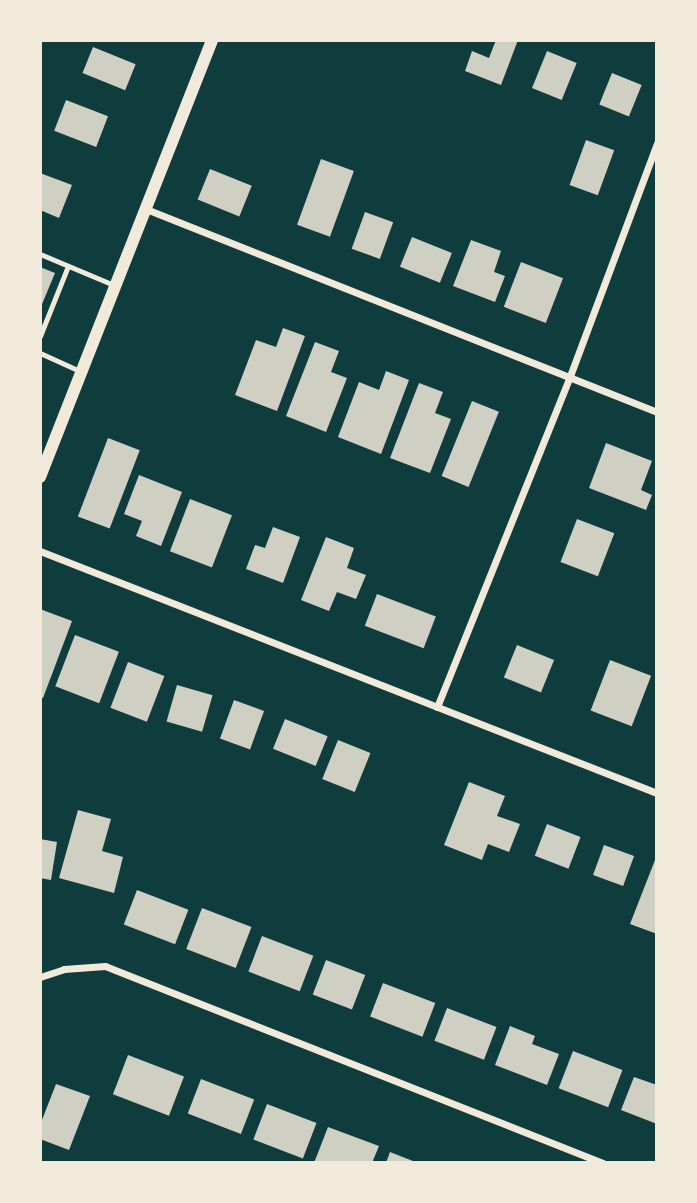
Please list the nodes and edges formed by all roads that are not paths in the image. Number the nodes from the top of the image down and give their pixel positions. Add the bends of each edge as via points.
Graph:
1 (212, 40) edge
2 (657, 143) edge
3 (146, 209) junction
4 (40, 254) edge
5 (68, 266) junction
6 (116, 286) junction
7 (40, 336) edge
8 (40, 353) edge
9 (82, 372) junction
10 (570, 376) junction
11 (657, 412) edge
12 (40, 477) edge
13 (40, 551) edge
14 (437, 707) junction
15 (657, 793) edge
16 (40, 976) edge
17 (603, 1163) edge

1 - 3 street
2 - 10 street
3 - 6 street
3 - 10 street
4 - 5 lane
5 - 6 lane
5 - 7 lane
6 - 9 street
8 - 9 lane
9 - 12 street
10 - 11 street
10 - 14 street
13 - 14 street
14 - 15 street
16 - 17 street via 105,966

